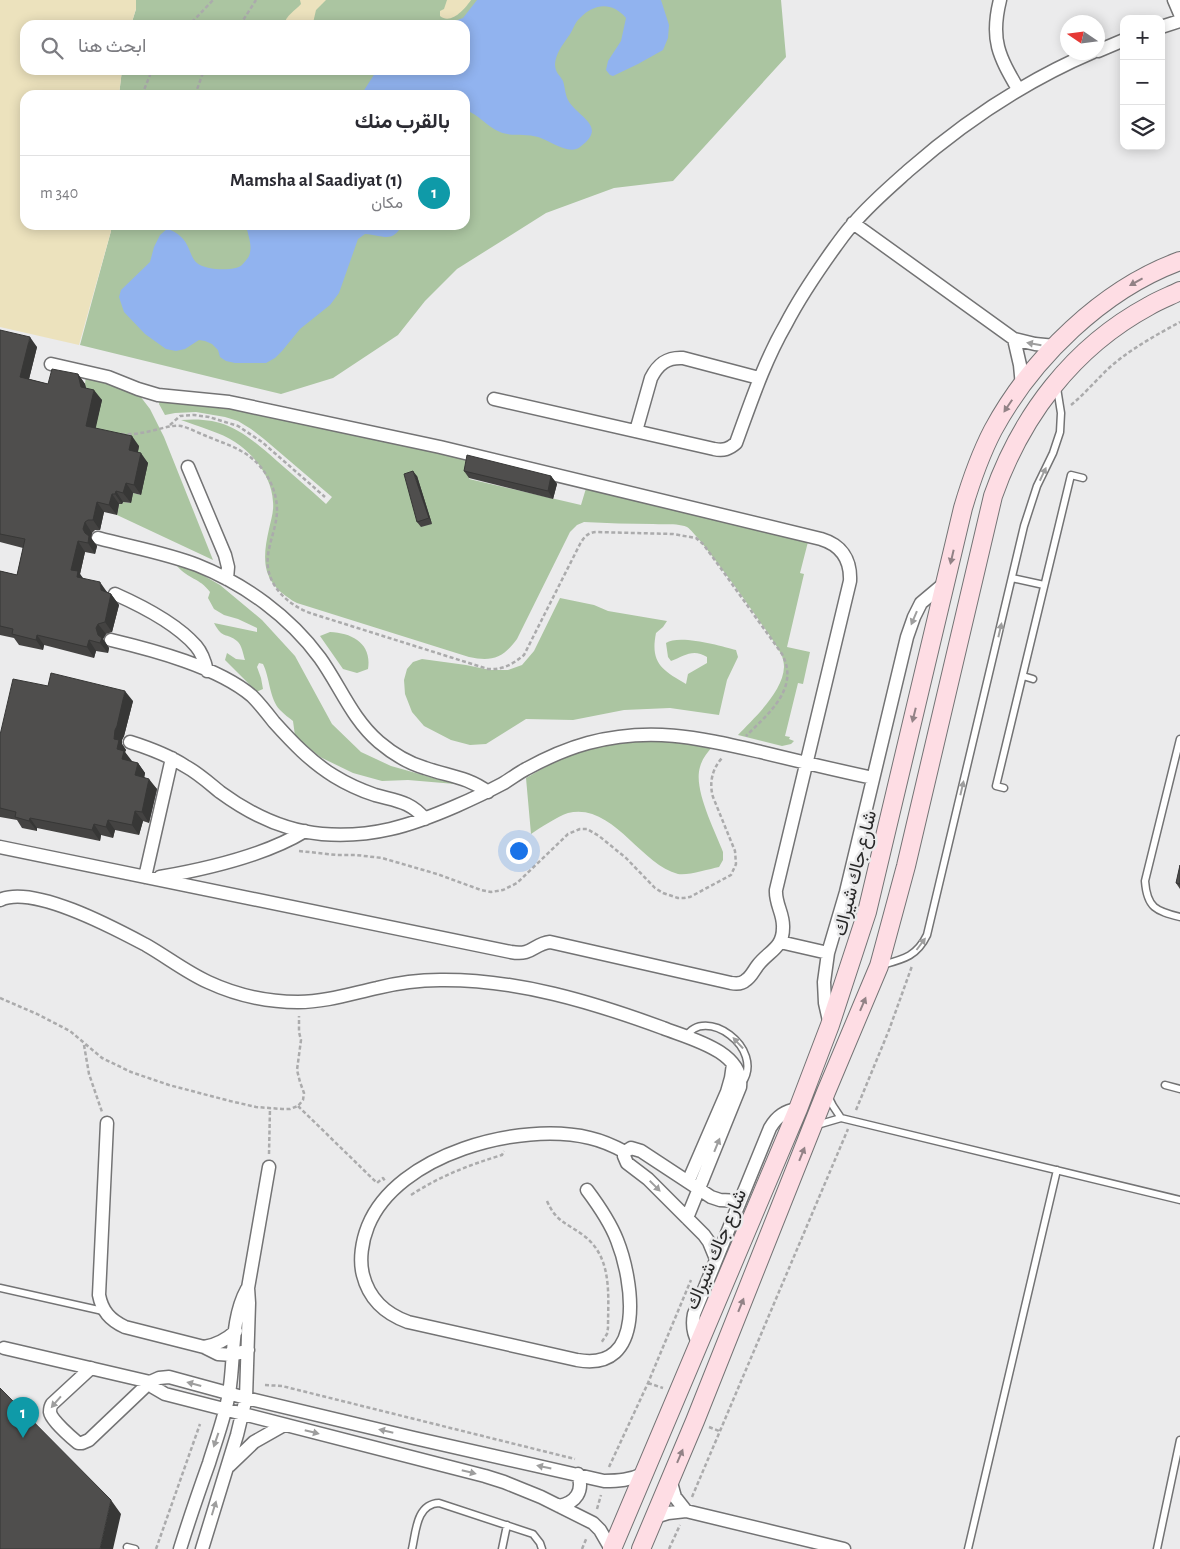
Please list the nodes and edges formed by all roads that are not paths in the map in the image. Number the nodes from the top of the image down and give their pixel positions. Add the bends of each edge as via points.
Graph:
1 (1000, 0) edge
2 (1174, 0) edge
3 (1180, 14) edge
4 (1180, 21) edge
5 (1165, 27) edge
6 (1120, 42) edge
7 (1105, 48) edge
8 (1075, 60) edge
9 (1018, 89) junction
10 (853, 224) junction
11 (1180, 261) edge
12 (1180, 291) edge
13 (1014, 339) junction
14 (1055, 346) junction
15 (51, 364) dead end
16 (759, 378) junction
17 (1056, 382) junction
18 (1022, 386) junction
19 (494, 399) dead end
20 (636, 431) junction
21 (188, 467) dead end
22 (1084, 478) dead end
23 (98, 538) dead end
24 (1012, 578) junction
25 (227, 579) junction
26 (946, 582) junction
27 (1044, 585) junction
28 (115, 594) dead end
29 (111, 640) dead end
30 (207, 670) junction
31 (1023, 676) junction
32 (1033, 679) dead end
33 (1180, 739) edge
34 (130, 742) dead end
35 (172, 758) junction
36 (806, 763) junction
37 (873, 778) junction
38 (1004, 788) dead end
39 (488, 792) junction
40 (426, 819) junction
41 (305, 831) junction
42 (0, 847) edge
43 (150, 878) junction
44 (0, 900) edge
45 (1180, 917) edge
46 (780, 942) junction
47 (828, 954) junction
48 (879, 966) junction
49 (830, 1025) junction
50 (686, 1037) junction
51 (733, 1064) junction
52 (1165, 1085) dead end
53 (740, 1087) junction
54 (1180, 1089) edge
55 (826, 1092) junction
56 (798, 1109) junction
57 (841, 1118) junction
58 (106, 1123) road end
59 (813, 1128) junction
60 (626, 1152) junction
61 (269, 1167) road end
62 (1057, 1170) junction
63 (688, 1182) junction
64 (587, 1190) dead end
65 (699, 1190) junction
66 (1180, 1200) edge
67 (740, 1201) junction
68 (687, 1218) junction
69 (716, 1260) junction
70 (0, 1288) edge
71 (248, 1288) junction
72 (105, 1312) junction
73 (236, 1331) junction
74 (698, 1342) junction
75 (204, 1346) junction
76 (4, 1348) dead end
77 (248, 1350) junction
78 (233, 1356) junction
79 (91, 1368) junction
80 (150, 1382) junction
81 (229, 1393) junction
82 (246, 1398) junction
83 (225, 1410) junction
84 (242, 1415) junction
85 (284, 1425) junction
86 (1180, 1440) edge
87 (227, 1468) junction
88 (578, 1474) junction
89 (643, 1474) junction
90 (670, 1479) junction
91 (559, 1506) junction
92 (686, 1511) junction
93 (655, 1517) junction
94 (507, 1525) junction
95 (127, 1547) dead end
96 (135, 1549) edge
97 (180, 1549) edge
98 (202, 1549) edge
99 (412, 1549) edge
100 (502, 1549) edge
101 (542, 1549) edge
102 (611, 1549) edge
103 (641, 1549) edge
104 (844, 1549) edge
105 (968, 1549) edge
106 (1158, 1549) edge

1 - 9 street via 996,21 997,43 1001,58
2 - 3 street
4 - 5 street
6 - 7 street
8 - 9 street
9 - 10 street via 931,151
10 - 13 street
10 - 16 street via 817,272
11 -> 14 street, شارع جاك شيراك via 1112,297
12 - 17 street via 1150,305 1106,334
14 -> 13 street
13 - 18 street
14 - 18 street, شارع جاك شيراك
15 - 36 street via 108,376 158,395 229,402 440,446 830,542 838,547 848,562 850,580
16 - 20 street via 736,442 728,449 714,450
16 - 20 street via 683,358 667,360 654,370
24 -> 17 lane via 1030,506 1058,442 1061,413
17 - 48 street via 1023,428 992,496 904,874
18 -> 26 street, شارع جاك شيراك via 1004,411 981,456 963,508
19 - 20 street
21 - 25 street via 225,555
22 - 27 lane via 1071,475
23 - 25 street via 181,560
24 - 27 lane
48 -> 24 lane via 912,955 928,935
25 - 39 street via 272,608 306,642 332,676 359,721 380,743 407,761 465,778
26 -> 37 street via 921,603 914,617
26 -> 49 street, شارع جاك شيراك via 867,912
27 - 31 lane
28 - 30 street via 155,615 190,640 201,654
29 - 30 street via 166,654
30 - 40 street via 251,696 297,746 332,775 361,790 404,802
31 - 32 lane
31 - 38 lane via 996,786
33 - 45 lane via 1145,881 1146,895 1152,906 1164,914
34 - 35 street
35 - 41 street via 259,816
35 - 43 street
36 - 37 street
36 - 39 street via 683,736 660,734 613,738 575,747 546,759
36 - 46 street via 776,890 776,904 783,926
37 - 47 street
39 - 40 street
40 - 41 street via 361,835
41 - 43 street via 230,861
42 - 43 street
43 - 46 street via 511,952 526,952 550,942 736,984 746,980
44 - 50 street via 17,896 68,908 146,945 209,982 262,998 298,1002 338,998 400,983 459,980 571,998
46 - 47 street
47 - 49 street via 824,982
55 -> 48 street
49 - 56 street, شارع جاك شيراك
50 - 51 street via 717,1050
53 -> 50 lane via 747,1073 747,1058 734,1038 706,1025 697,1026
51 - 53 street via 739,1074
51 - 63 street via 727,1092
52 - 54 lane
65 -> 53 street
55 - 57 lane
55 - 59 street
56 - 67 street via 784,1112 774,1121
56 - 74 street, شارع جاك شيراك
57 - 59 lane
57 - 62 lane
58 - 72 street via 99,1295
90 -> 59 street
60 - 63 street via 631,1148 641,1151
60 - 64 street via 576,1135 541,1134 502,1139 451,1153 422,1168 384,1198 366,1231 362,1258 364,1281 380,1306 408,1322 577,1360 595,1362 603,1359 624,1342 629,1324 629,1296 617,1240
60 -> 68 street via 626,1161
61 - 71 street
62 - 66 lane
62 - 105 lane
63 - 65 street
65 - 67 street via 720,1200
65 - 68 street
67 - 69 street
68 - 69 street via 709,1242
69 - 74 street via 693,1319 693,1332
70 - 72 lane
71 - 73 street via 240,1304
71 - 77 street
72 - 75 street via 125,1327
73 - 75 street via 221,1342
73 - 78 street
74 - 89 street, شارع جاك شيراك
75 - 78 street via 218,1354
76 - 79 street
77 - 78 street
77 - 82 street
78 - 81 street
79 - 80 street
79 -> 80 street via 50,1407 53,1418 78,1442 89,1440
81 -> 80 street via 169,1377
80 - 83 street via 165,1394
81 - 82 street
81 - 83 street
82 - 84 street
88 -> 82 street
83 - 84 street
83 -> 97 street
84 - 85 street
84 - 87 street
85 - 87 street via 254,1442
85 -> 91 street via 486,1476
86 - 106 lane
98 -> 87 street
88 - 89 street via 604,1481 620,1481
88 - 91 street via 581,1482 577,1496 566,1505
89 - 102 street, شارع جاك شيراك
90 - 92 street via 675,1497
90 - 93 street
91 - 102 street via 593,1524
92 - 93 street
92 - 104 street
93 - 103 street
94 - 99 lane via 439,1503 430,1504 420,1514
94 - 100 lane
94 - 101 lane via 533,1534
95 - 96 lane

